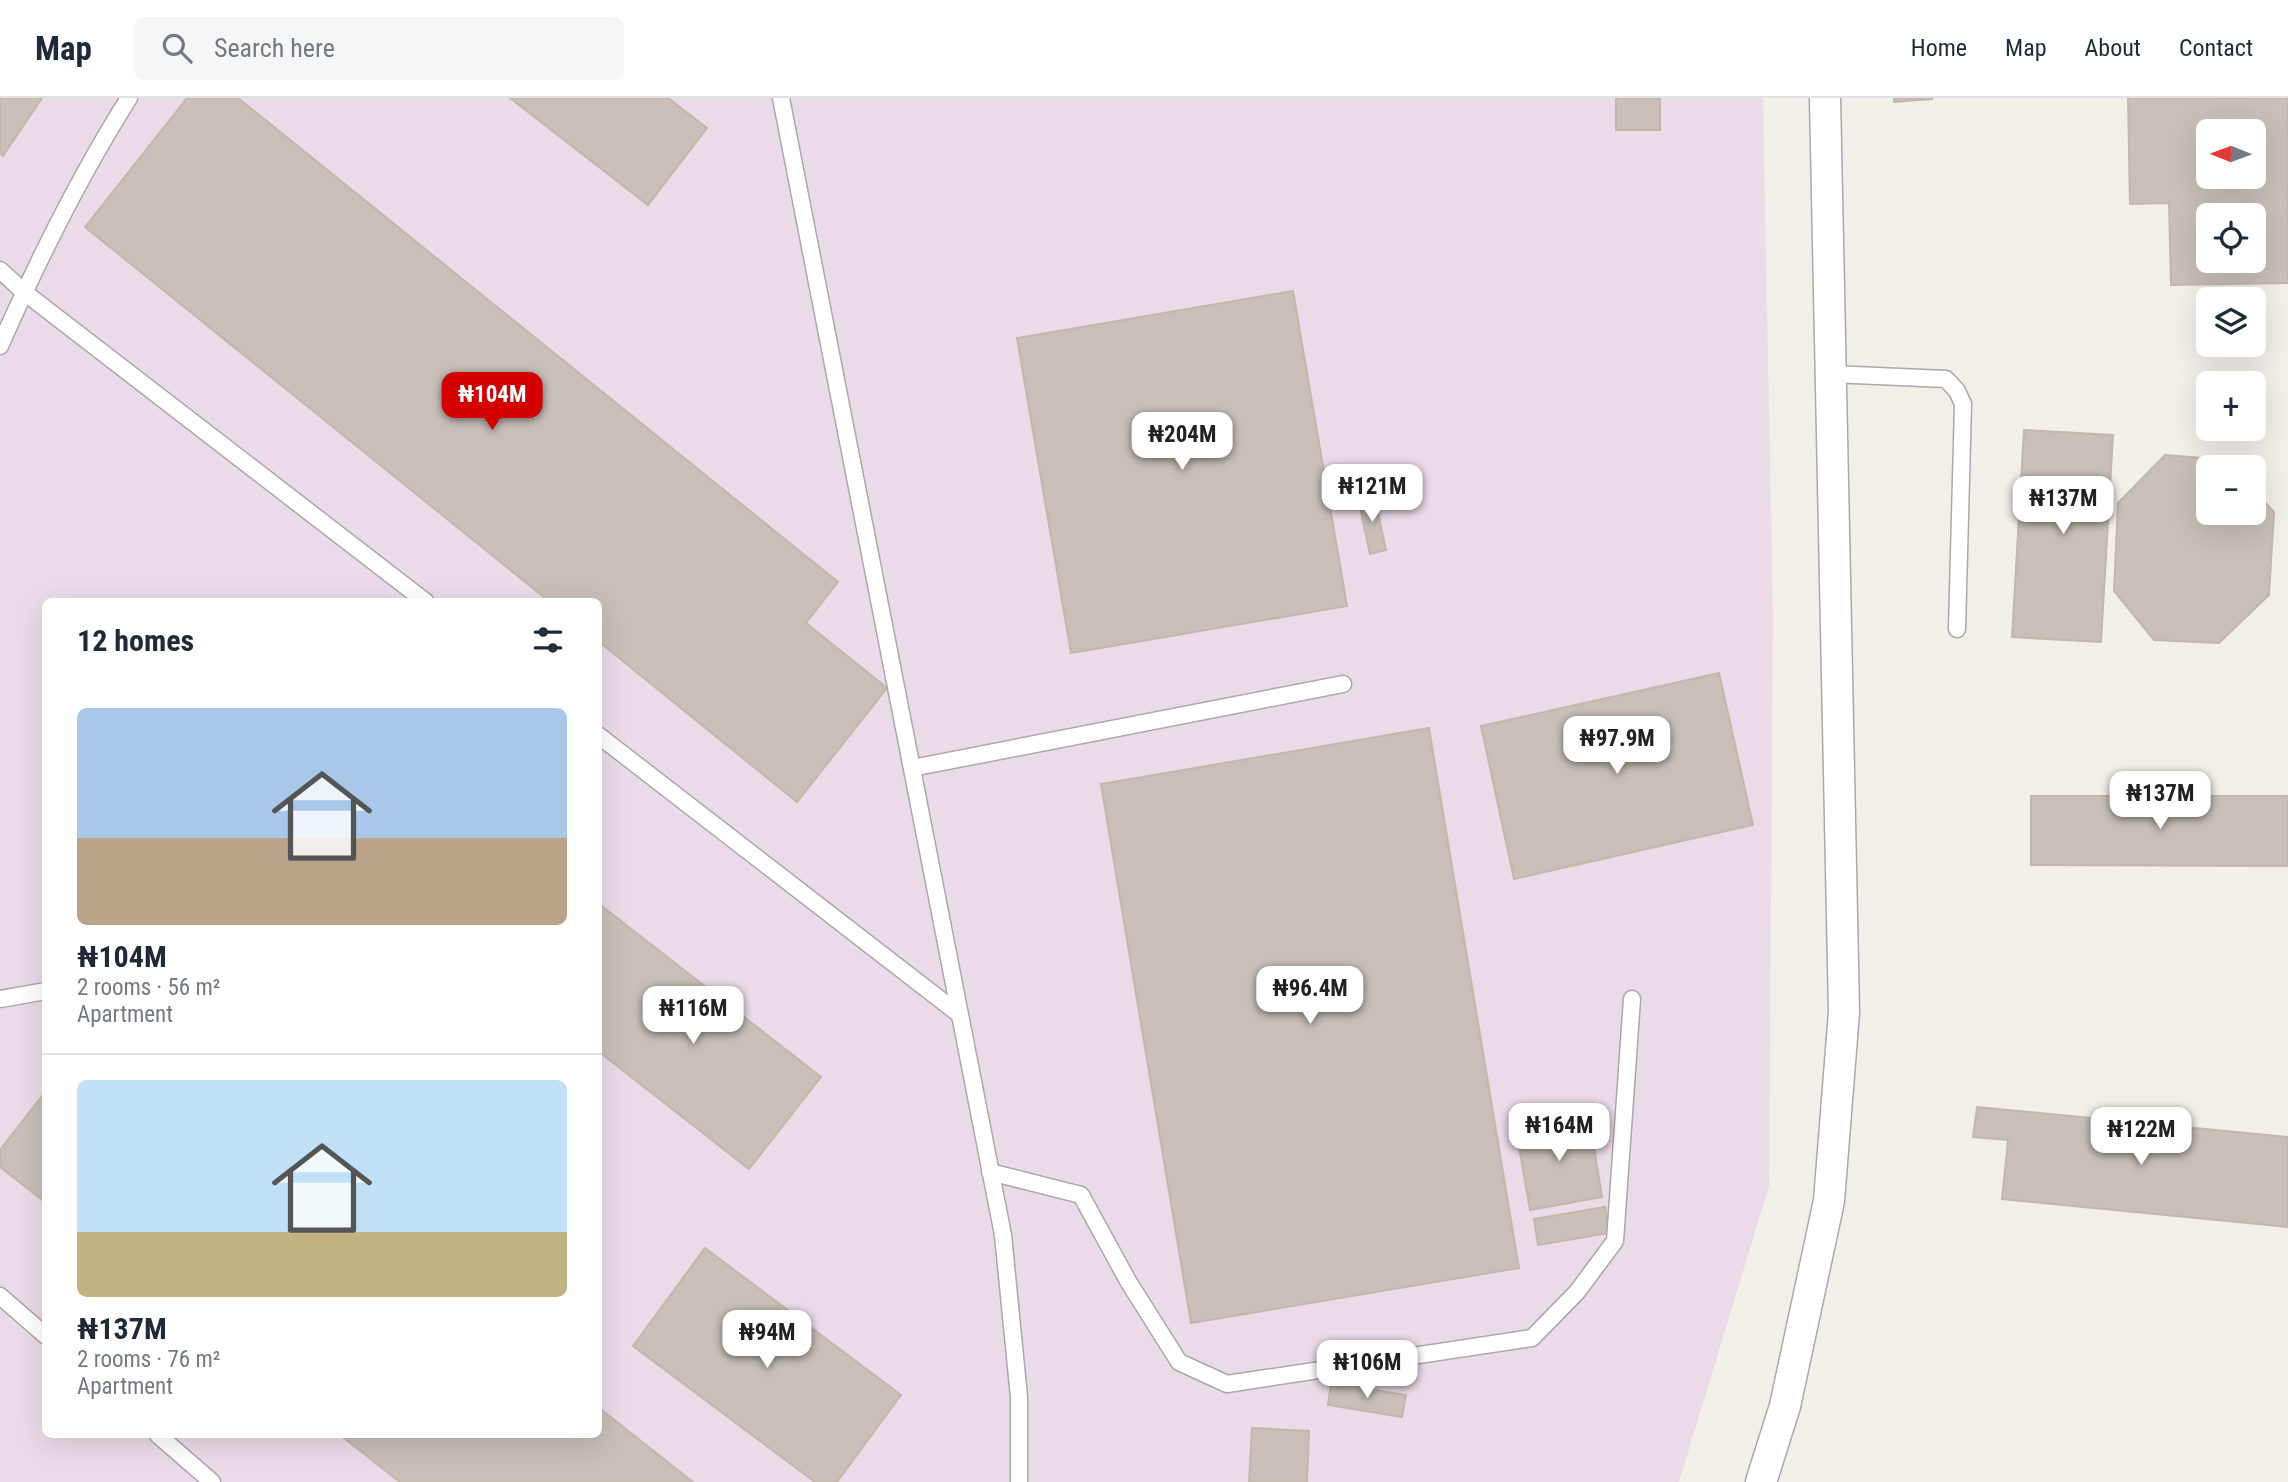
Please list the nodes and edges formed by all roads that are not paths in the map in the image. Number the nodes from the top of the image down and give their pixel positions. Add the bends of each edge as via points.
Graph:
1 (129, 98) edge
2 (780, 98) edge
3 (1825, 98) edge
4 (0, 270) edge
5 (24, 292) junction
6 (0, 346) edge
7 (1831, 374) junction
8 (421, 598) edge
9 (1957, 629) dead end
10 (1343, 684) dead end
11 (602, 738) edge
12 (912, 768) junction
13 (42, 992) edge
14 (0, 999) edge
15 (1632, 999) dead end
16 (959, 1014) junction
17 (990, 1172) junction
18 (0, 1296) edge
19 (42, 1333) edge
20 (161, 1438) edge
21 (212, 1482) edge
22 (1019, 1482) edge
23 (1760, 1482) edge

1 - 5 lane via 51,234
2 - 12 lane
3 - 7 street
4 - 5 lane
5 - 6 lane
5 - 8 lane
7 - 9 lane via 1946,379 1957,391 1963,404
7 - 23 street via 1844,1013 1829,1201 1785,1406
10 - 12 lane
11 - 16 lane
12 - 16 lane
13 - 14 lane
15 - 17 lane via 1615,1241 1577,1292 1532,1338 1227,1384 1179,1363 1081,1195
16 - 17 lane
17 - 22 lane via 1003,1235 1019,1397
18 - 19 lane
20 - 21 lane

